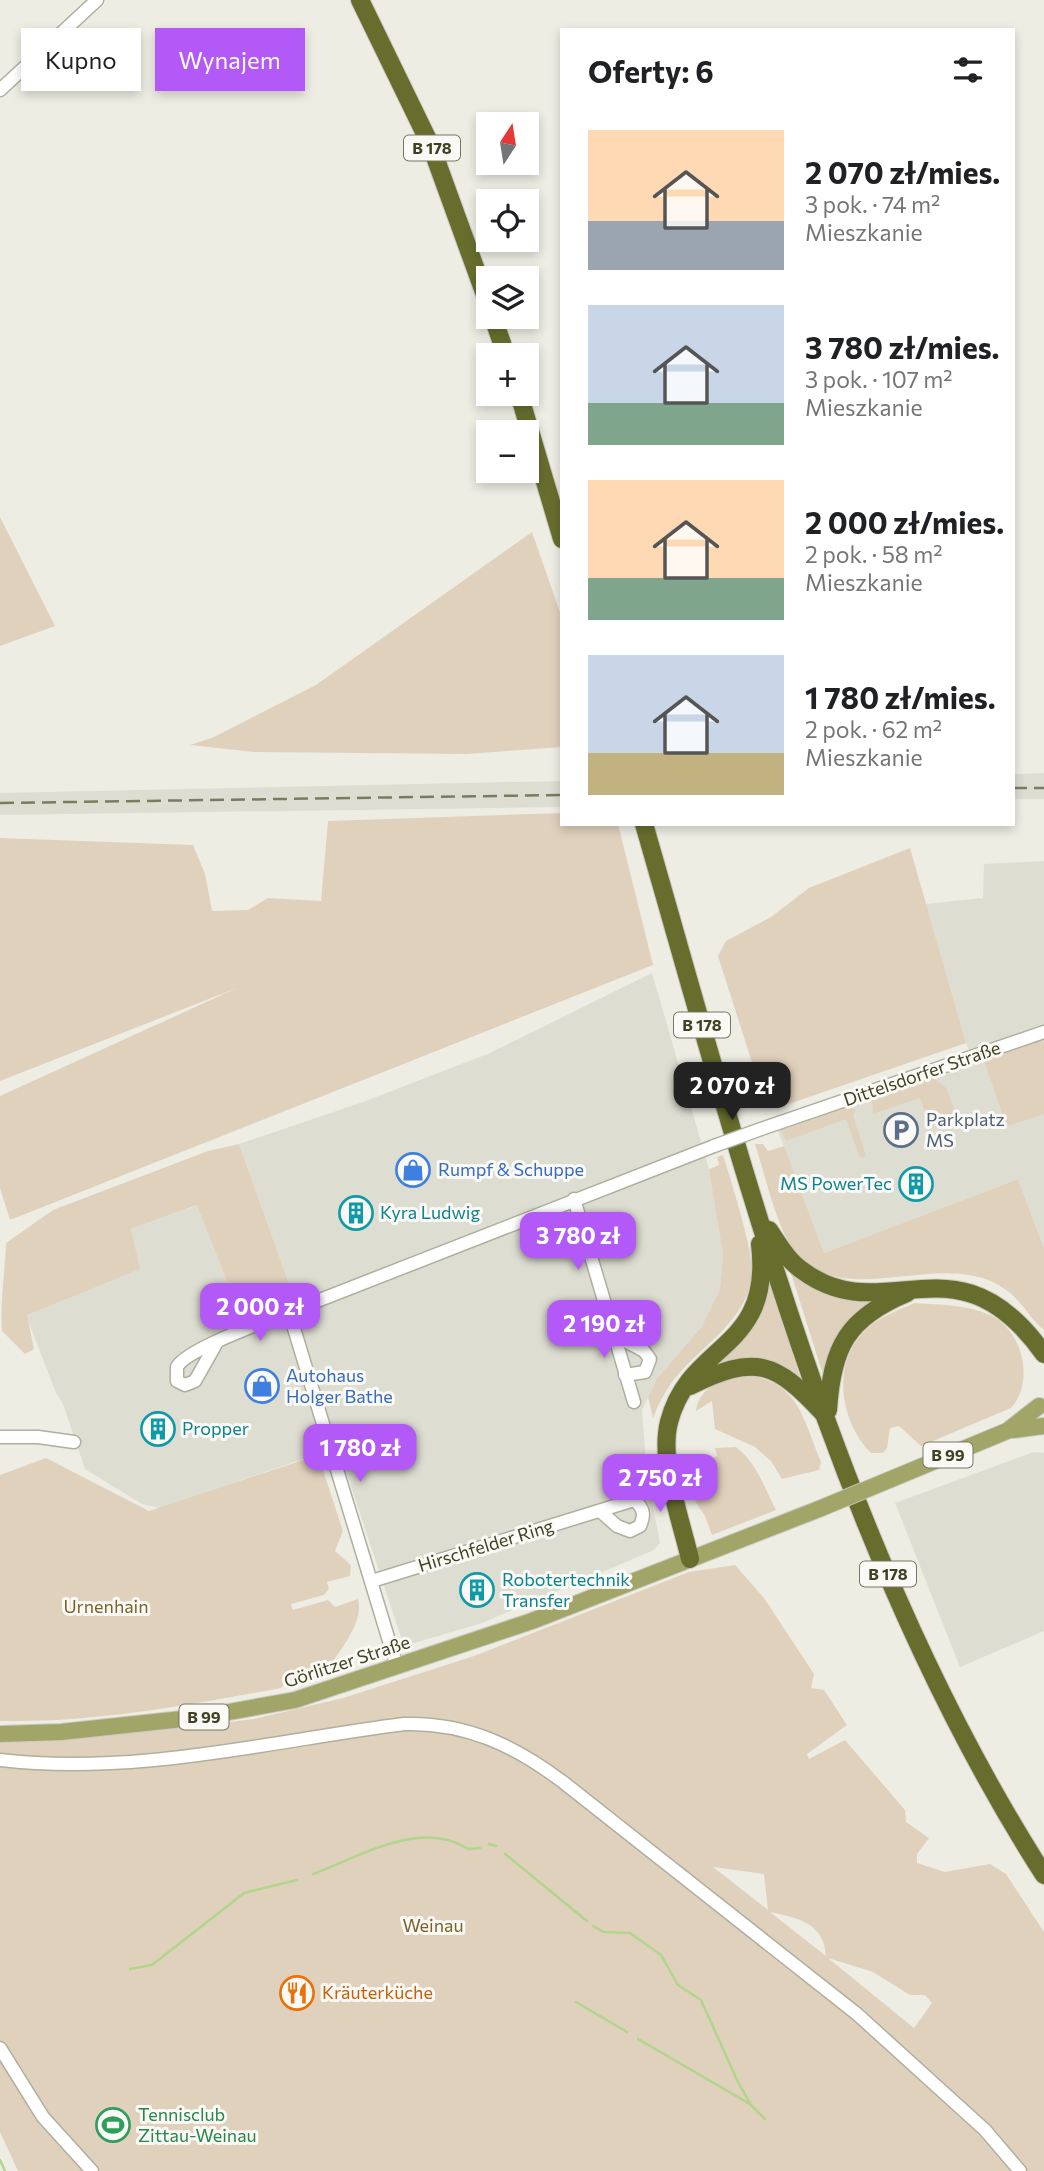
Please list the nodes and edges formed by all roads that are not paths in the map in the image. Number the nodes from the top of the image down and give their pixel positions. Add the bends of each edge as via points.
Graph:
1 (97, 0) edge
2 (360, 0) edge
3 (0, 90) edge
4 (476, 270) edge
5 (523, 406) edge
6 (560, 532) edge
7 (645, 827) edge
8 (1044, 1032) edge
9 (574, 1199) junction
10 (755, 1209) junction
11 (919, 1287) junction
12 (289, 1312) junction
13 (614, 1335) junction
14 (217, 1342) dead end
15 (1043, 1356) edge
16 (625, 1375) junction
17 (687, 1387) junction
18 (1041, 1398) edge
19 (634, 1402) dead end
20 (827, 1417) junction
21 (1044, 1424) edge
22 (1007, 1431) junction
23 (0, 1437) edge
24 (74, 1442) dead end
25 (600, 1511) dead end
26 (690, 1559) junction
27 (372, 1581) junction
28 (397, 1667) junction
29 (0, 1734) edge
30 (0, 1760) edge
31 (1044, 1875) edge
32 (0, 2048) edge
33 (92, 2171) edge
34 (1020, 2171) edge

1 - 3 street
2 - 4 highway, B 178 via 431,146
5 - 6 highway
7 - 10 highway, B 178
8 - 9 street, Dittelsdorfer Straße, bridge
9 - 12 street
9 - 13 street
10 - 11 highway via 788,1258 835,1288 858,1292
10 - 17 highway via 763,1268 753,1314
10 - 20 highway, B 178
11 - 15 highway via 962,1291 999,1306 1027,1330
11 - 20 highway via 889,1300 849,1329 830,1375
12 - 14 street
12 - 27 street
13 - 16 street
13 - 16 street via 650,1359 645,1372
16 - 19 street
17 - 20 highway via 733,1367 757,1366 778,1372 800,1388
17 - 26 highway via 669,1421 667,1454
18 - 21 main road
18 - 22 main road, B 99
20 - 31 highway, B 178 via 897,1596 980,1769
21 - 22 main road, B 99
22 - 26 main road, B 99, bridge
23 - 24 street
25 - 27 street, Hirschfelder Ring
26 - 28 main road, Görlitzer Straße / B 99 via 532,1621
27 - 28 street
28 - 29 main road, Görlitzer Straße / B 99 via 295,1700 244,1711 61,1732
30 - 34 street via 75,1765 139,1762 416,1723 466,1729 502,1742 563,1782 858,2014 985,2130
32 - 33 street via 43,2118

